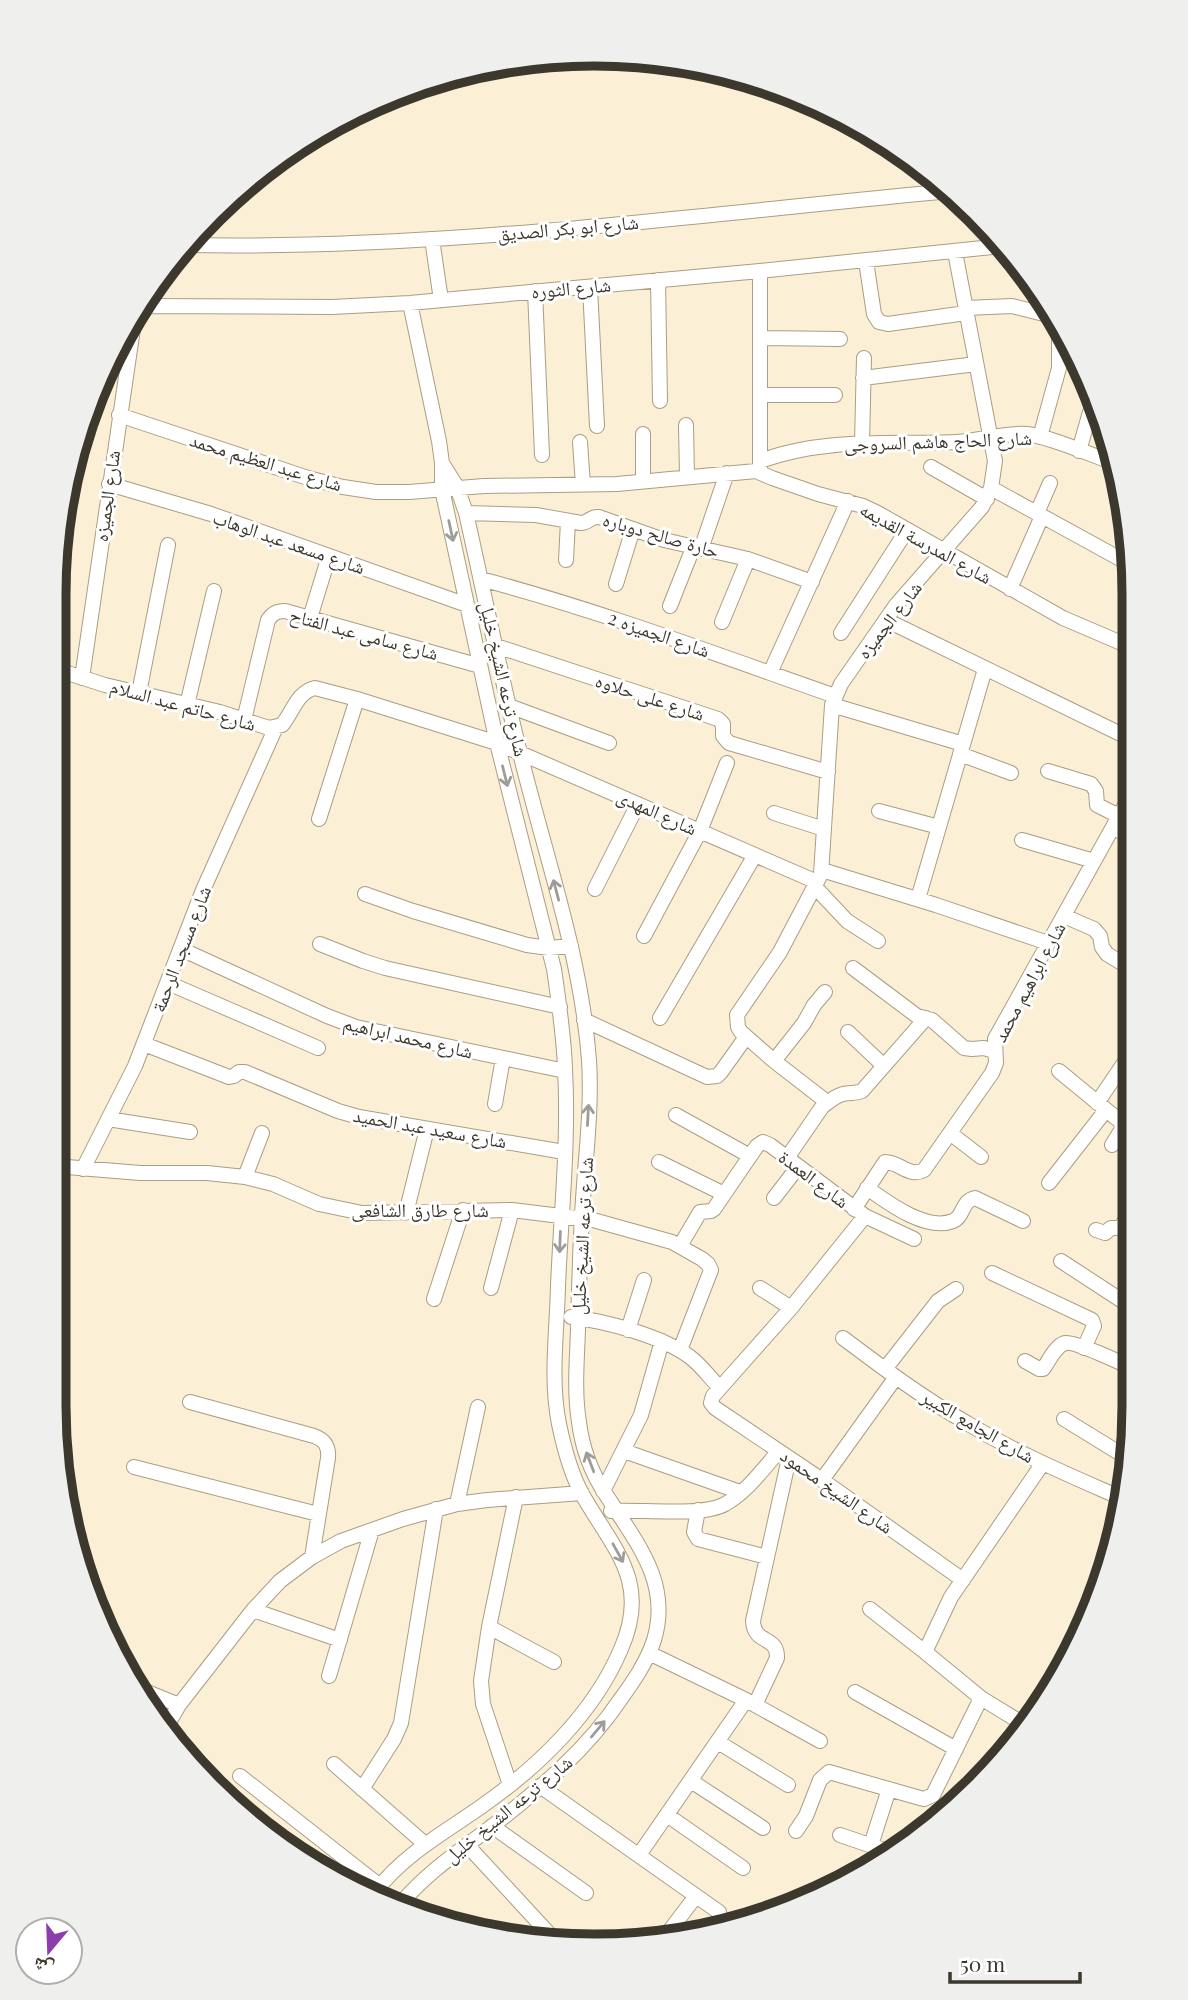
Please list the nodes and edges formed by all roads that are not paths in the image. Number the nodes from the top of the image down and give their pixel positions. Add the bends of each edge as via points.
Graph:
1 (936, 192) edge
2 (432, 239) junction
3 (198, 245) edge
4 (992, 247) edge
5 (955, 252) junction
6 (866, 261) junction
7 (760, 271) junction
8 (658, 280) junction
9 (590, 286) junction
10 (535, 291) junction
11 (441, 300) junction
12 (410, 303) junction
13 (152, 306) edge
14 (966, 310) junction
15 (1041, 313) edge
16 (760, 338) junction
17 (840, 339) dead end
18 (131, 342) edge
19 (1059, 346) edge
20 (864, 358) dead end
21 (976, 364) junction
22 (863, 378) junction
23 (760, 395) junction
24 (835, 395) dead end
25 (660, 401) dead end
26 (1090, 413) edge
27 (119, 415) junction
28 (686, 425) dead end
29 (597, 426) dead end
30 (643, 434) dead end
31 (1040, 437) junction
32 (991, 439) junction
33 (580, 442) dead end
34 (862, 443) junction
35 (1079, 451) junction
36 (542, 455) dead end
37 (1105, 460) edge
38 (442, 463) junction
39 (760, 467) junction
40 (931, 467) dead end
41 (727, 473) junction
42 (687, 477) junction
43 (643, 481) junction
44 (1050, 483) dead end
45 (109, 484) junction
46 (583, 485) junction
47 (457, 487) junction
48 (442, 489) junction
49 (989, 494) junction
50 (848, 502) junction
51 (466, 513) junction
52 (1040, 514) junction
53 (568, 521) junction
54 (633, 529) junction
55 (907, 530) junction
56 (168, 545) dead end
57 (697, 549) junction
58 (945, 551) junction
59 (329, 556) junction
60 (748, 559) junction
61 (1120, 559) edge
62 (566, 560) dead end
63 (481, 579) junction
64 (812, 582) junction
65 (616, 584) dead end
66 (1010, 589) junction
67 (214, 591) dead end
68 (467, 605) junction
69 (670, 606) dead end
70 (310, 618) junction
71 (886, 620) junction
72 (722, 622) dead end
73 (841, 633) dead end
74 (1122, 644) edge
75 (496, 646) junction
76 (480, 666) junction
77 (985, 668) junction
78 (66, 673) edge
79 (771, 673) junction
80 (82, 678) junction
81 (139, 693) junction
82 (357, 699) junction
83 (834, 700) junction
84 (187, 705) junction
85 (509, 706) junction
86 (244, 720) junction
87 (276, 727) junction
88 (1122, 735) edge
89 (497, 743) junction
90 (609, 743) dead end
91 (962, 749) junction
92 (520, 753) junction
93 (727, 763) dead end
94 (1048, 771) dead end
95 (828, 772) junction
96 (1011, 773) dead end
97 (638, 804) junction
98 (879, 811) dead end
99 (1122, 811) edge
100 (774, 813) dead end
101 (319, 819) dead end
102 (1116, 822) junction
103 (939, 827) junction
104 (1122, 827) edge
105 (824, 829) junction
106 (700, 831) junction
107 (1022, 840) dead end
108 (755, 855) junction
109 (1094, 861) junction
110 (818, 880) junction
111 (595, 889) dead end
112 (365, 894) dead end
113 (918, 899) junction
114 (1064, 916) junction
115 (644, 936) dead end
116 (878, 941) dead end
117 (1048, 943) junction
118 (320, 944) dead end
119 (571, 946) junction
120 (549, 948) junction
121 (181, 949) junction
122 (1122, 963) edge
123 (853, 968) dead end
124 (168, 983) junction
125 (825, 992) dead end
126 (560, 1007) junction
127 (660, 1018) dead end
128 (926, 1018) junction
129 (584, 1020) junction
130 (848, 1032) dead end
131 (746, 1037) junction
132 (144, 1044) junction
133 (318, 1048) dead end
134 (994, 1051) junction
135 (503, 1058) junction
136 (774, 1061) junction
137 (884, 1066) junction
138 (1122, 1069) edge
139 (565, 1071) junction
140 (1059, 1071) dead end
141 (827, 1102) junction
142 (495, 1104) dead end
143 (1101, 1106) junction
144 (676, 1115) dead end
145 (108, 1119) junction
146 (427, 1129) junction
147 (190, 1132) dead end
148 (262, 1133) dead end
149 (950, 1133) junction
150 (1112, 1145) dead end
151 (564, 1152) junction
152 (750, 1156) junction
153 (981, 1157) dead end
154 (659, 1162) dead end
155 (793, 1162) junction
156 (66, 1167) edge
157 (83, 1169) junction
158 (246, 1177) junction
159 (1049, 1183) dead end
160 (867, 1188) junction
161 (724, 1194) junction
162 (774, 1198) dead end
163 (463, 1210) junction
164 (512, 1210) junction
165 (859, 1212) junction
166 (406, 1213) junction
167 (561, 1217) junction
168 (582, 1219) junction
169 (1023, 1221) dead end
170 (1122, 1225) edge
171 (1120, 1228) junction
172 (1096, 1230) dead end
173 (1122, 1231) edge
174 (914, 1239) dead end
175 (680, 1246) junction
176 (1061, 1261) dead end
177 (992, 1273) dead end
178 (644, 1280) dead end
179 (491, 1287) dead end
180 (760, 1288) dead end
181 (956, 1289) dead end
182 (434, 1299) dead end
183 (1122, 1301) edge
184 (791, 1308) junction
185 (557, 1315) junction
186 (579, 1318) junction
187 (628, 1330) junction
188 (843, 1338) dead end
189 (662, 1341) junction
190 (1084, 1348) junction
191 (680, 1350) junction
192 (1026, 1361) dead end
193 (1122, 1363) edge
194 (890, 1373) junction
195 (720, 1388) junction
196 (190, 1402) dead end
197 (478, 1407) dead end
198 (1064, 1419) dead end
199 (624, 1451) junction
200 (1119, 1453) edge
201 (784, 1454) junction
202 (1043, 1463) junction
203 (134, 1467) dead end
204 (822, 1480) junction
205 (603, 1490) junction
206 (740, 1492) junction
207 (582, 1493) junction
208 (1114, 1495) edge
209 (516, 1497) junction
210 (457, 1504) junction
211 (436, 1509) junction
212 (616, 1510) junction
213 (698, 1510) junction
214 (593, 1511) junction
215 (318, 1514) junction
216 (372, 1530) junction
217 (312, 1557) junction
218 (767, 1557) junction
219 (962, 1580) junction
220 (870, 1609) dead end
221 (253, 1610) junction
222 (489, 1627) junction
223 (340, 1640) junction
224 (925, 1651) junction
225 (649, 1653) junction
226 (554, 1662) dead end
227 (329, 1676) dead end
228 (855, 1692) dead end
229 (152, 1694) edge
230 (981, 1698) junction
231 (751, 1703) junction
232 (179, 1705) junction
233 (171, 1720) edge
234 (1017, 1720) edge
235 (820, 1741) dead end
236 (718, 1742) junction
237 (956, 1749) junction
238 (334, 1764) dead end
239 (240, 1776) dead end
240 (691, 1781) junction
241 (510, 1785) junction
242 (540, 1786) junction
243 (788, 1786) dead end
244 (889, 1788) junction
245 (362, 1789) junction
246 (667, 1815) junction
247 (492, 1826) junction
248 (764, 1828) dead end
249 (796, 1831) dead end
250 (840, 1835) dead end
251 (425, 1844) junction
252 (467, 1845) junction
253 (871, 1845) junction
254 (881, 1849) edge
255 (639, 1855) junction
256 (743, 1868) dead end
257 (372, 1884) edge
258 (379, 1887) edge
259 (586, 1893) dead end
260 (696, 1896) junction
261 (406, 1898) edge
262 (719, 1912) dead end
263 (672, 1927) edge
264 (546, 1931) edge

1 - 2 street, شارع ابو بكر الصديق
2 - 3 street, شارع ابو بكر الصديق
2 - 11 street
4 - 5 street, شارع الثوره
5 - 6 street, شارع الثوره
5 - 14 street
6 - 7 street, شارع الثوره
6 - 14 street via 879,322
7 - 8 street, شارع الثوره
7 - 16 street
8 - 9 street, شارع الثوره
8 - 25 street
9 - 10 street, شارع الثوره
9 - 29 street
10 - 11 street, شارع الثوره
10 - 36 street
11 - 12 street, شارع الثوره
12 - 13 street, شارع الثوره
12 - 38 street, شارع ترعه الشيخ خليل
14 - 15 street via 1012,306
14 - 21 street
16 - 17 street
16 - 23 street
18 - 27 street, شارع الجميزه
19 - 31 street via 1059,368
20 - 22 street
21 - 22 street
21 - 32 street
22 - 34 street
23 - 24 street
23 - 39 street
26 - 35 street
27 - 45 street, شارع الجميزه
27 - 48 street, شارع عبد العظيم محمد via 343,487 376,492
28 - 42 street
30 - 43 street
31 - 32 street, شارع الحاج هاشم السروجى via 1016,434
31 - 35 street, شارع الحاج هاشم السروجى
32 - 34 street, شارع الحاج هاشم السروجى
32 - 49 street via 995,461
33 - 46 street
34 - 39 street, شارع الحاج هاشم السروجى via 806,447 783,453
35 - 37 street, شارع الحاج هاشم السروجى
38 - 47 street, شارع ترعه الشيخ خليل
38 - 48 street, شارع ترعه الشيخ خليل
39 - 41 street, شارع المدرسة القديمه
39 - 50 street, شارع المدرسة القديمه via 772,478
40 - 49 street
41 - 42 street, شارع المدرسة القديمه
41 - 57 street
42 - 43 street, شارع المدرسة القديمه
43 - 46 street, شارع المدرسة القديمه
44 - 52 street
45 - 59 street, شارع مسعد عبد الوهاب
45 - 80 street, شارع الجميزه
46 - 47 street, شارع المدرسة القديمه
47 - 48 street, شارع عبد العظيم محمد
47 - 51 street, شارع ترعه الشيخ خليل
48 -> 68 street, شارع ترعه الشيخ خليل
49 - 52 street
49 - 58 street, شارع الجميزه
50 - 55 street, شارع المدرسة القديمه
50 - 64 street
51 - 53 street, حارة صالح دوباره via 537,515
51 - 63 street, شارع ترعه الشيخ خليل
52 - 61 street
52 - 66 street
53 - 54 street, حارة صالح دوباره via 584,523 598,517
53 - 62 street
54 - 57 street, حارة صالح دوباره
54 - 65 street
55 - 58 street, شارع المدرسة القديمه
55 - 73 street
56 - 81 street
57 - 60 street, حارة صالح دوباره
57 - 69 street
58 - 66 street, شارع المدرسة القديمه
58 - 71 street, شارع الجميزه
59 - 68 street, شارع مسعد عبد الوهاب
59 - 70 street
60 - 64 street, حارة صالح دوباره
60 - 72 street
63 - 75 street, شارع ترعه الشيخ خليل
63 - 79 street, شارع الجميزه 2 via 616,619
64 - 79 street
66 - 74 street, شارع المدرسة القديمه
67 - 84 street
68 - 76 street, شارع ترعه الشيخ خليل
70 - 76 street, شارع سامى عبد الفتاح
70 - 86 street, شارع سامى عبد الفتاح via 280,611 268,620
71 - 77 street
71 - 83 street, شارع الجميزه
75 - 85 street, شارع ترعه الشيخ خليل
75 - 95 street, شارع على حلاوه via 718,719 729,743
76 - 89 street, شارع ترعه الشيخ خليل
77 - 88 street
77 - 91 street
78 - 80 street, شارع حاتم عبد السلام
79 - 83 street, شارع الجميزه 2
80 - 81 street, شارع حاتم عبد السلام
81 - 84 street, شارع حاتم عبد السلام
82 - 87 street, شارع حاتم عبد السلام via 310,689
82 - 89 street, شارع حاتم عبد السلام
82 - 101 street
83 - 91 street, شارع الجميزه 2
83 - 95 street, شارع الجميزه
84 - 86 street, شارع حاتم عبد السلام
85 - 90 street
85 - 92 street, شارع ترعه الشيخ خليل
86 - 87 street, شارع حاتم عبد السلام
87 - 121 street, شارع مسجد الرحمة
89 - 92 street, شارع المهدى
89 -> 120 street, شارع ترعه الشيخ خليل
91 - 96 street, شارع الجميزه 2
91 - 103 street
92 - 97 street, شارع المهدى
119 -> 92 street, شارع ترعه الشيخ خليل
93 - 106 street
94 - 102 street via 1091,784 1097,805
95 - 105 street, شارع الجميزه
97 - 106 street, شارع المهدى
97 - 111 street
98 - 103 street
99 - 102 street, شارع ابراهيم محمد
100 - 105 street
102 - 104 street
102 - 109 street, شارع ابراهيم محمد
103 - 113 street
105 - 110 street, شارع الجميزه
106 - 108 street, شارع المهدى
106 - 115 street
107 - 109 street
108 - 110 street, شارع المهدى
108 - 127 street
109 - 114 street, شارع ابراهيم محمد
110 - 113 street, شارع المهدى
110 - 116 street via 847,920
110 - 131 street via 780,952 737,1015 738,1027
112 - 120 street via 499,937
113 - 117 street, شارع المهدى
114 - 117 street, شارع ابراهيم محمد
114 - 122 street via 1094,929 1107,954
117 - 134 street, شارع ابراهيم محمد via 995,1039
118 - 126 street via 385,968
119 - 120 street
119 - 129 street, شارع ترعه الشيخ خليل
120 - 126 street, شارع ترعه الشيخ خليل
121 - 124 street, شارع مسجد الرحمة
121 - 135 street, شارع محمد ابراهيم via 356,1027
123 - 128 street via 916,1016
124 - 132 street, شارع مسجد الرحمة
124 - 133 street
125 - 136 street
126 - 139 street, شارع ترعه الشيخ خليل
128 - 134 street via 964,1048
128 - 137 street
129 - 131 street via 707,1077 721,1072
168 -> 129 street, شارع ترعه الشيخ خليل via 589,1091
130 - 137 street
131 - 136 street
132 - 145 street, شارع مسجد الرحمة
132 - 146 street, شارع سعيد عبد الحميد via 229,1077 245,1072 338,1111
134 - 149 street, شارع ابراهيم محمد via 992,1073
135 - 139 street, شارع محمد ابراهيم
135 - 142 street
136 - 141 street
137 - 141 street via 859,1093 842,1094
138 - 143 street
139 - 151 street, شارع ترعه الشيخ خليل
140 - 143 street
141 - 155 street
143 - 150 street via 1122,1124
143 - 159 street
144 - 152 street
145 - 147 street
145 - 157 street, شارع مسجد الرحمة
146 - 151 street, شارع سعيد عبد الحميد
146 - 166 street
148 - 158 street
149 - 153 street
149 - 160 street, شارع ابراهيم محمد via 921,1172 887,1161
151 - 167 street, شارع ترعه الشيخ خليل
152 - 155 street, شارع العمدة via 763,1142
152 - 161 street, شارع العمدة
154 - 161 street
155 - 162 street
155 - 165 street, شارع العمدة
156 - 157 street, شارع طارق الشافعى
157 - 158 street, شارع طارق الشافعى
158 - 166 street, شارع طارق الشافعى via 340,1209
160 - 165 street
160 - 169 street via 900,1211 923,1220 954,1221 966,1202 975,1198
161 - 175 street, شارع العمدة via 712,1210 701,1212
163 - 164 street, شارع طارق الشافعى
163 - 166 street, شارع طارق الشافعى
163 - 182 street
164 - 167 street, شارع طارق الشافعى
164 - 179 street
165 - 174 street, شارع العمدة
165 - 184 street
167 - 168 street, شارع طارق الشافعى
167 -> 185 street, شارع ترعه الشيخ خليل
168 - 175 street, شارع طارق الشافعى
168 - 186 street, شارع ترعه الشيخ خليل
170 - 171 street
171 - 172 street via 1105,1233
171 - 173 street
175 - 191 street, شارع طارق الشافعى via 711,1270
176 - 183 street
177 - 190 street via 1092,1320 1094,1326
178 - 187 street
180 - 184 street
181 - 194 street via 938,1301
184 - 195 street
185 - 186 street
185 - 207 street, شارع ترعه الشيخ خليل via 558,1420 570,1468
186 - 187 street
205 -> 186 street, شارع ترعه الشيخ خليل via 579,1423
187 - 189 street
188 - 194 street, شارع الجامع الكبير
189 - 191 street
189 - 199 street via 641,1415
190 - 192 street via 1063,1344 1041,1370
190 - 193 street
191 - 195 street
194 - 202 street, شارع الجامع الكبير via 968,1424
194 - 204 street
195 - 201 street, شارع الشيخ محمود via 711,1403 715,1408
196 - 215 street via 323,1440 329,1452
197 - 210 street
198 - 200 street
199 - 205 street
199 - 206 street
201 - 204 street, شارع الشيخ محمود
201 - 206 street
201 - 218 street
202 - 208 street, شارع الجامع الكبير
202 - 219 street
203 - 215 street
204 - 219 street, شارع الشيخ محمود
205 - 212 street, شارع ترعه الشيخ خليل
206 - 213 street via 726,1504
207 - 209 street
207 - 214 street, شارع ترعه الشيخ خليل
209 - 210 street
209 - 222 street
210 - 211 street
211 - 216 street
211 - 245 street via 401,1723
212 - 213 street
212 - 214 street
212 - 225 street, شارع ترعه الشيخ خليل via 645,1556 658,1593 660,1619
213 - 218 street via 694,1532 698,1539
214 -> 241 street, شارع ترعه الشيخ خليل via 629,1577 630,1625 608,1673 579,1716
215 - 217 street
216 - 217 street
216 - 223 street
217 - 221 street via 280,1581
218 - 231 street via 753,1626 778,1653
219 - 224 street
220 - 224 street
221 - 223 street
221 - 232 street
222 - 226 street
222 - 241 street via 481,1693
223 - 227 street
224 - 230 street
225 - 231 street
242 -> 225 street, شارع ترعه الشيخ خليل via 612,1713
228 - 237 street
229 - 232 street
230 - 234 street
230 - 237 street
231 - 235 street
231 - 236 street
232 - 233 street
236 - 240 street
236 - 243 street
237 - 244 street via 933,1796 920,1798
238 - 245 street
239 - 257 street
240 - 246 street
240 - 248 street
241 - 251 street, شارع ترعه الشيخ خليل
242 - 247 street, شارع ترعه الشيخ خليل
242 - 255 street
244 - 249 street via 825,1773
244 - 253 street
245 - 251 street
246 - 255 street
246 - 256 street
247 - 252 street, شارع ترعه الشيخ خليل
247 - 259 street
250 - 253 street
251 - 258 street, شارع ترعه الشيخ خليل
252 - 261 street, شارع ترعه الشيخ خليل
252 - 264 street
253 - 254 street
255 - 260 street
260 - 262 street
260 - 263 street

